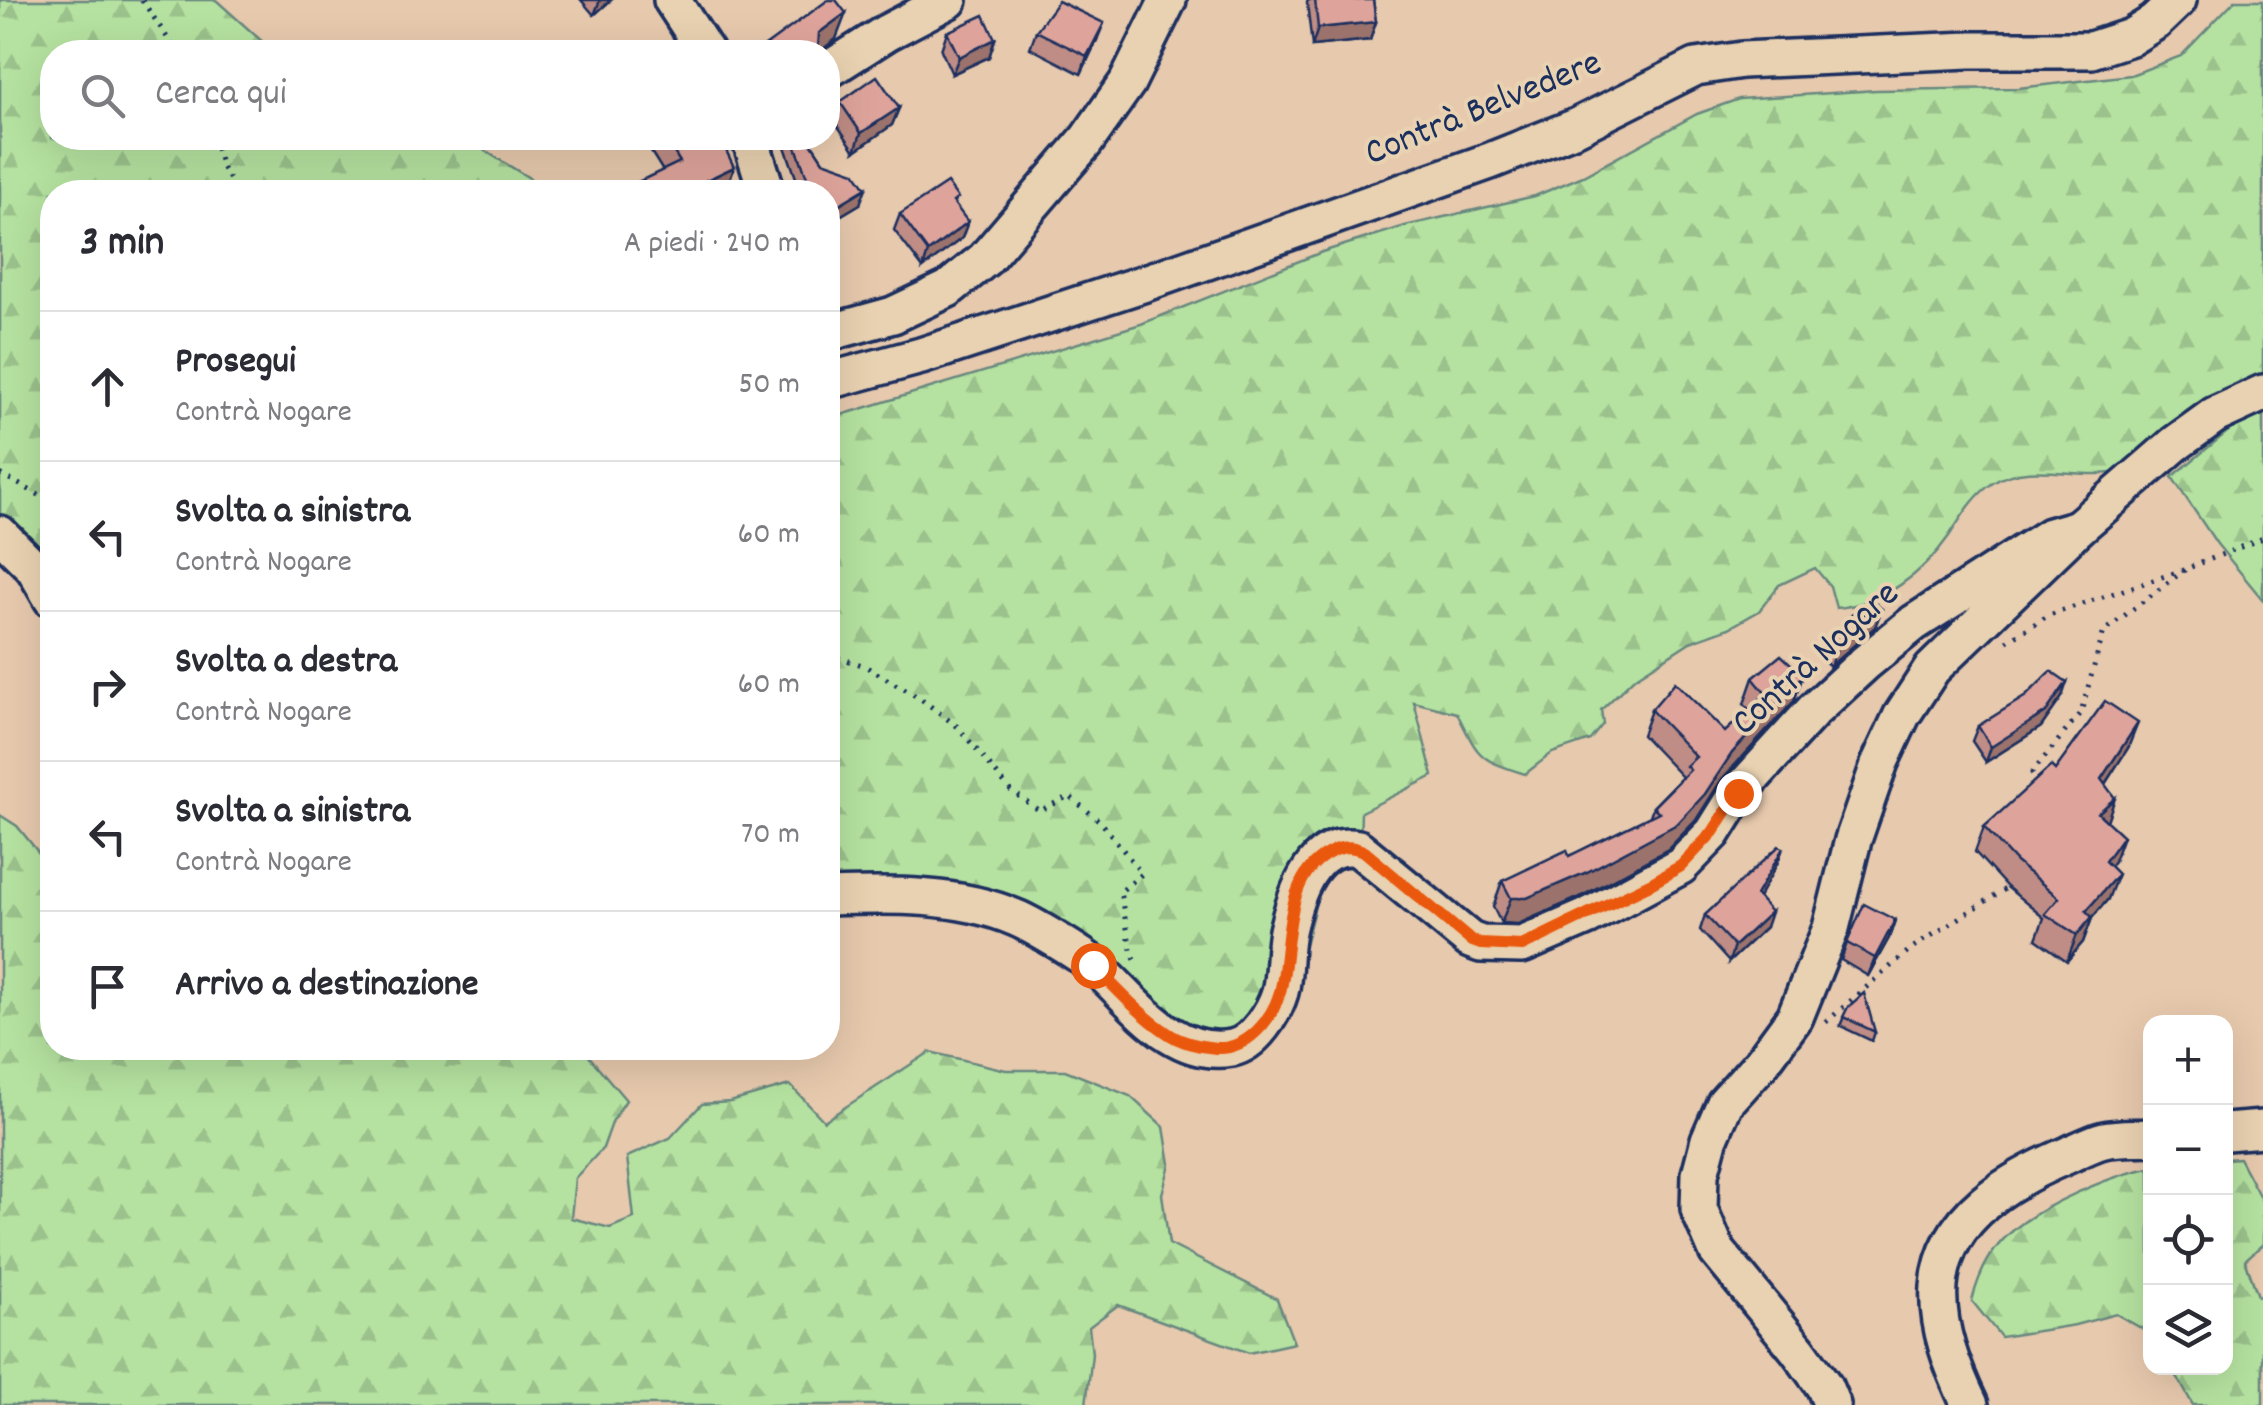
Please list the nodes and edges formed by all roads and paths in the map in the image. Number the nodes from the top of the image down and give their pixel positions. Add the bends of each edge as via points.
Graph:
1 (142, 0) edge
2 (672, 0) edge
3 (948, 0) edge
4 (1168, 0) edge
5 (2178, 0) edge
6 (169, 40) edge
7 (698, 40) edge
8 (840, 62) edge
9 (216, 150) edge
10 (754, 150) edge
11 (230, 180) edge
12 (764, 180) edge
13 (840, 330) edge
14 (840, 378) edge
15 (2263, 393) edge
16 (0, 474) edge
17 (40, 496) edge
18 (2078, 528) junction
19 (0, 534) edge
20 (2263, 538) edge
21 (2186, 569) junction
22 (40, 578) edge
23 (1993, 613) junction
24 (840, 658) edge
25 (2048, 794) edge
26 (2020, 876) edge
27 (840, 897) edge
28 (1124, 996) junction
29 (1813, 1033) dead end
30 (2263, 1130) edge
31 (2233, 1132) edge
32 (2143, 1137) edge
33 (1832, 1405) edge
34 (1970, 1405) edge

1 - 6 path
2 - 7 street
3 - 8 street
4 - 13 street via 1127,83 985,259 948,290
5 - 14 street, Contrà Belvedere via 2131,37 2091,50 1696,66 1576,127 1490,160 1148,282
9 - 11 path
10 - 12 street
15 - 18 street via 2202,425
16 - 17 path
18 - 23 street
18 - 28 street, Contrà Nogare via 2050,536 1914,623 1814,710 1681,866 1587,917 1522,946 1481,944 1365,852 1346,847 1310,868 1287,932 1280,992 1245,1042 1215,1048 1176,1038
19 - 22 street
20 - 21 path
21 - 23 path via 2049,614 2000,645 1987,641
21 - 25 path via 2104,631 2080,712 2032,774
23 - 33 street via 1932,669 1902,715 1852,840 1814,974 1794,1017 1724,1103 1700,1174 1698,1209 1717,1250 1798,1350
24 - 28 path via 921,699 1040,812 1069,796 1101,822 1142,874 1120,892 1132,954 1145,975
26 - 29 path via 1912,948
27 - 28 street, Contrà Nogare via 935,899 1016,918 1093,965
30 - 31 street
32 - 34 street via 2102,1140 2044,1166 1994,1194 1966,1220 1939,1286 1950,1362

